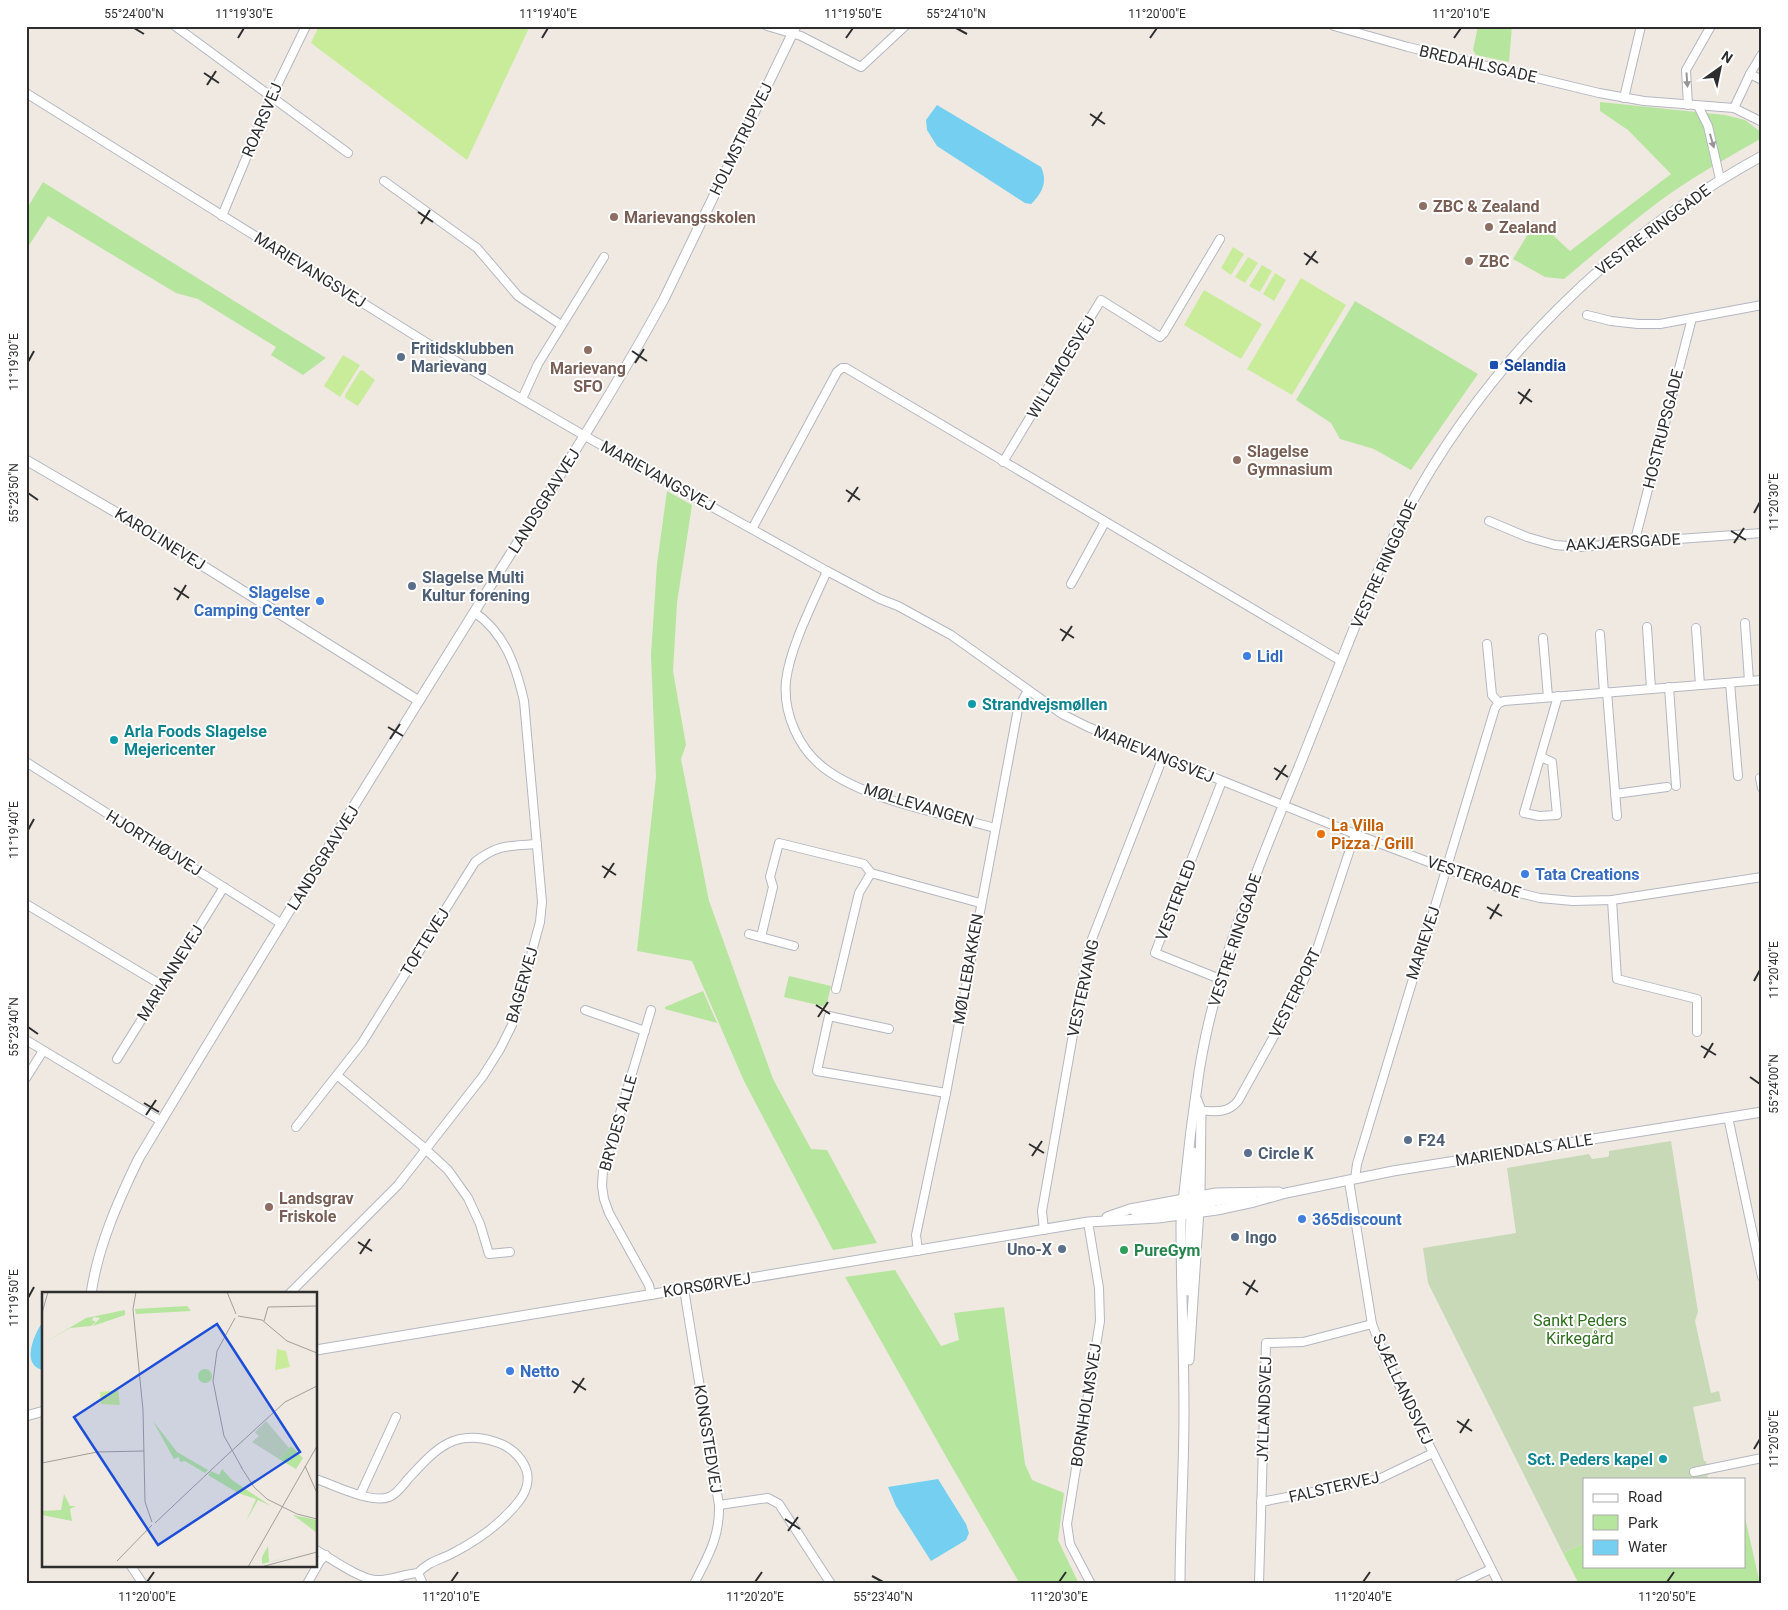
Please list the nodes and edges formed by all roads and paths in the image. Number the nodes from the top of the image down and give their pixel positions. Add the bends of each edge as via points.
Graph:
1 (175, 26) edge
2 (306, 26) edge
3 (767, 26) edge
4 (905, 26) edge
5 (1334, 26) edge
6 (1641, 26) edge
7 (1711, 26) edge
8 (794, 30) edge
9 (1762, 54) edge
10 (1750, 74) junction
11 (1762, 80) edge
12 (26, 93) edge
13 (271, 98) junction
14 (1624, 98) junction
15 (1688, 105) junction
16 (1698, 106) junction
17 (1734, 108) junction
18 (1762, 122) edge
19 (348, 153) dead end
20 (1762, 156) edge
21 (1720, 179) junction
22 (384, 181) dead end
23 (222, 216) junction
24 (1220, 239) dead end
25 (604, 257) dead end
26 (1762, 305) edge
27 (1588, 315) dead end
28 (1692, 318) junction
29 (561, 325) junction
30 (522, 399) junction
31 (585, 436) junction
32 (26, 460) edge
33 (1004, 462) junction
34 (1489, 521) dead end
35 (1106, 522) junction
36 (752, 529) junction
37 (1762, 533) edge
38 (1637, 542) junction
39 (828, 571) junction
40 (1070, 584) dead end
41 (474, 612) junction
42 (1745, 623) dead end
43 (1647, 627) dead end
44 (1696, 628) dead end
45 (1600, 634) dead end
46 (1543, 638) dead end
47 (1487, 644) dead end
48 (1341, 661) junction
49 (1762, 680) edge
50 (1749, 681) junction
51 (1730, 682) junction
52 (1700, 685) junction
53 (1669, 687) junction
54 (1651, 689) junction
55 (1028, 690) junction
56 (1606, 692) junction
57 (1558, 696) junction
58 (1548, 697) junction
59 (419, 701) junction
60 (1497, 706) junction
61 (1163, 757) junction
62 (1541, 757) junction
63 (26, 762) edge
64 (1738, 776) dead end
65 (1760, 778) dead end
66 (1222, 781) junction
67 (1676, 786) dead end
68 (1667, 787) dead end
69 (1762, 788) edge
70 (1615, 794) junction
71 (1284, 805) junction
72 (1617, 816) dead end
73 (995, 828) junction
74 (1355, 834) junction
75 (537, 844) junction
76 (1447, 869) junction
77 (870, 872) junction
78 (1762, 877) edge
79 (224, 887) junction
80 (1612, 900) junction
81 (980, 903) junction
82 (26, 904) edge
83 (282, 924) junction
84 (748, 934) dead end
85 (761, 937) junction
86 (794, 946) dead end
87 (1220, 979) junction
88 (163, 986) junction
89 (836, 989) dead end
90 (585, 1010) dead end
91 (651, 1010) dead end
92 (889, 1029) dead end
93 (645, 1031) junction
94 (1697, 1032) dead end
95 (26, 1040) edge
96 (44, 1051) junction
97 (117, 1059) dead end
98 (338, 1076) junction
99 (26, 1078) edge
100 (946, 1093) junction
101 (1197, 1110) junction
102 (1762, 1112) edge
103 (1728, 1117) junction
104 (161, 1121) junction
105 (296, 1127) dead end
106 (426, 1149) junction
107 (1352, 1180) junction
108 (1286, 1192) junction
109 (1191, 1205) junction
110 (1088, 1222) junction
111 (1044, 1230) junction
112 (918, 1251) junction
113 (510, 1252) dead end
114 (1762, 1277) edge
115 (684, 1289) junction
116 (91, 1292) edge
117 (290, 1292) edge
118 (650, 1294) junction
119 (1372, 1324) junction
120 (318, 1350) edge
121 (42, 1412) edge
122 (26, 1416) edge
123 (396, 1417) dead end
124 (1184, 1418) junction
125 (1433, 1452) junction
126 (1762, 1458) edge
127 (1694, 1472) dead end
128 (318, 1480) edge
129 (360, 1495) junction
130 (1261, 1502) junction
131 (719, 1505) junction
132 (318, 1551) edge
133 (326, 1555) junction
134 (318, 1565) edge
135 (132, 1568) edge
136 (316, 1568) edge
137 (1491, 1569) junction
138 (418, 1573) junction
139 (143, 1584) edge
140 (307, 1584) edge
141 (423, 1584) edge
142 (694, 1584) edge
143 (831, 1584) edge
144 (1091, 1584) edge
145 (1180, 1584) edge
146 (1259, 1584) edge
147 (1459, 1584) edge
148 (1499, 1584) edge

1 - 13 street
2 - 13 street, ROARSVEJ
3 - 8 street
4 - 8 street via 861,67
5 - 14 street, BREDAHLSGADE via 1418,50
6 - 14 street
7 -> 15 street via 1686,70
8 - 31 street, HOLMSTRUPVEJ via 664,299
9 - 10 street
10 - 11 street
10 - 17 street
12 - 23 street, MARIEVANGSVEJ
13 - 19 street
13 - 23 street, ROARSVEJ
14 - 15 street, BREDAHLSGADE
15 - 16 street, BREDAHLSGADE
16 - 17 street, BREDAHLSGADE
16 -> 21 street via 1708,126
17 - 18 street, BREDAHLSGADE
20 - 21 street, VESTRE RINGGADE
21 - 48 street, VESTRE RINGGADE via 1603,265 1554,312 1489,386 1423,481 1403,517
22 - 29 street via 477,248 518,296
23 - 30 street, MARIEVANGSVEJ
24 - 33 street, WILLEMOESVEJ via 1160,337 1101,300
25 - 29 street
26 - 28 street
27 - 28 street via 1638,324
28 - 38 street, HOSTRUPSGADE
29 - 30 street
30 - 31 street, MARIEVANGSVEJ
31 - 36 street, MARIEVANGSVEJ
31 - 41 street, LANDSGRAVVEJ
32 - 59 street, KAROLINEVEJ via 136,524
33 - 35 street
33 - 36 street via 850,369 842,368
34 - 38 street, AAKJÆRSGADE via 1555,545 1582,547
35 - 40 street
35 - 48 street
36 - 39 street, MARIEVANGSVEJ
37 - 38 street, AAKJÆRSGADE
39 - 55 street, MARIEVANGSVEJ via 951,635
39 - 73 street, MØLLEVANGEN via 796,645 786,682 786,701 802,745 835,776 879,796
41 - 59 street, LANDSGRAVVEJ
41 - 75 street, BAGERVEJ via 497,632 520,682
42 - 50 street
43 - 54 street
44 - 52 street
45 - 56 street
46 - 58 street
47 - 60 street via 1492,695
48 - 71 street, VESTRE RINGGADE
49 - 50 street
50 - 51 street
51 - 52 street
51 - 64 street
52 - 53 street
53 - 54 street
53 - 67 street
54 - 56 street
55 - 61 street, MARIEVANGSVEJ via 1062,714 1088,727
55 - 73 street, MØLLEBAKKEN via 1018,709
56 - 57 street
56 - 70 street
57 - 58 street
57 - 62 street
58 - 60 street via 1504,701
59 - 83 street, LANDSGRAVVEJ
60 - 76 street, MARIEVEJ
61 - 66 street, MARIEVANGSVEJ
61 - 111 street, VESTERVANG via 1087,955 1042,1211
62 - 62 street via 1524,813 1558,815 1552,762
63 - 79 street, HJORTHØJVEJ
65 - 69 street
66 - 71 street, MARIEVANGSVEJ
66 - 87 street, VESTERLED via 1155,953
68 - 70 street
70 - 72 street
71 - 74 street, VESTERGADE
71 - 87 street, VESTRE RINGGADE
73 - 81 street, MØLLEBAKKEN
74 - 76 street, VESTERGADE
74 - 101 street, VESTERPORT via 1315,955 1243,1093 1232,1109
75 - 98 street, TOFTEVEJ via 499,847 474,862 362,1043
75 - 106 street, BAGERVEJ via 542,902 540,922 512,1024 483,1076
76 - 80 street, VESTERGADE via 1540,898
76 - 107 street, MARIEVEJ
77 - 81 street
77 - 85 street via 864,864 779,843
77 - 89 street via 859,893
78 - 80 street, VESTERGADE
79 - 83 street, HJORTHØJVEJ
79 - 88 street, MARIANNEVEJ
80 - 94 street via 1617,978 1697,999
81 - 100 street, MØLLEBAKKEN
82 - 88 street
83 - 104 street, LANDSGRAVVEJ
84 - 85 street
85 - 86 street
87 - 101 street, VESTRE RINGGADE via 1207,1028 1196,1097
88 - 97 street, MARIANNEVEJ
90 - 93 street
91 - 93 street, BRYDES ALLE
92 - 100 street via 829,1016 817,1071
93 - 118 street, BRYDES ALLE via 603,1170 602,1186 609,1212 649,1285
95 - 96 street
96 - 99 street
96 - 104 street
98 - 105 street, TOFTEVEJ
98 - 106 street
100 - 112 street, MØLLEBAKKEN via 916,1235
101 - 109 street, VESTRE RINGGADE
101 - 109 street, VESTRE RINGGADE via 1191,1133
102 - 103 street, MARIENDALS ALLE
103 - 107 street, MARIENDALS ALLE
103 - 114 street
104 - 116 street, LANDSGRAVVEJ via 139,1158 113,1214
106 - 113 street via 448,1170 468,1198 489,1254
106 - 117 street, BAGERVEJ via 382,1202
107 - 108 street, MARIENDALS ALLE
107 - 119 street, SJÆLLANDSVEJ
108 - 109 street, MARIENDALS ALLE via 1254,1202
108 - 109 street, MARIENDALS ALLE via 1225,1192
109 - 110 street, KORSØRVEJ
109 - 124 street
109 - 124 street
110 - 111 street, KORSØRVEJ
110 - 144 street, BORNHOLMSVEJ via 1099,1288 1100,1321 1067,1524 1070,1544
111 - 112 street, KORSØRVEJ
112 - 115 street, KORSØRVEJ
115 - 118 street, KORSØRVEJ
115 - 131 street, KONGSTEDVEJ
118 - 120 street, KORSØRVEJ
119 - 125 street, SJÆLLANDSVEJ via 1384,1355
119 - 130 street, JYLLANDSVEJ via 1304,1342 1266,1343
121 - 122 street
123 - 129 street
124 - 145 street
125 - 130 street, FALSTERVEJ via 1379,1479
125 - 137 street, SJÆLLANDSVEJ
126 - 127 street
128 - 129 street
129 - 138 street via 377,1499 390,1497 434,1452 450,1442 467,1438 484,1438 500,1443 514,1451 524,1463 526,1489 519,1501 475,1540 426,1564
130 - 146 street, JYLLANDSVEJ
131 - 142 street, KONGSTEDVEJ via 720,1522 714,1544
131 - 143 street via 768,1498 775,1500
132 - 133 street
133 - 134 street
133 - 138 street via 360,1575 376,1580
135 - 139 street
136 - 140 street
137 - 147 street
137 - 148 street, SJÆLLANDSVEJ
138 - 141 street

